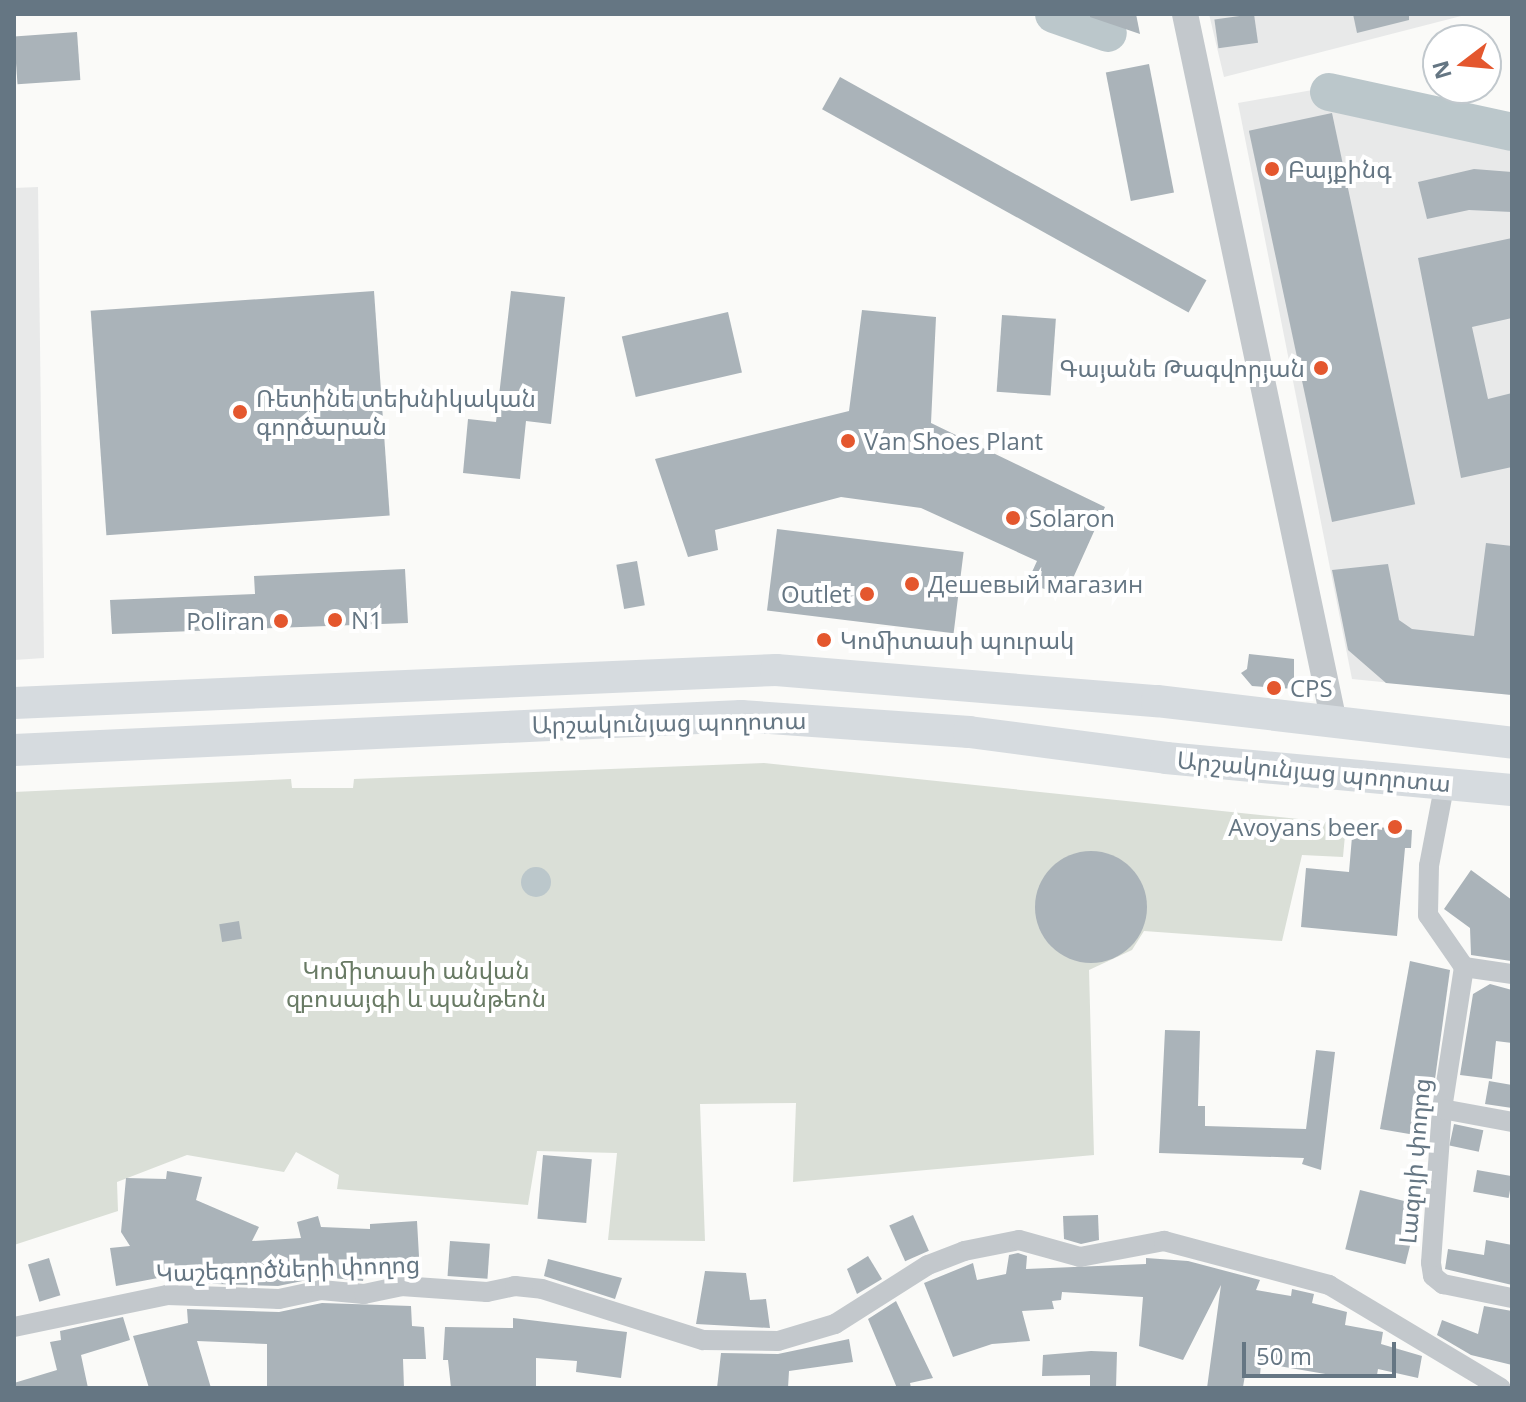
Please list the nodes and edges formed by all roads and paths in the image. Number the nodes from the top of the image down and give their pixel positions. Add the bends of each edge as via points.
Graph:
1 (1185, 14) edge
2 (14, 703) edge
3 (1334, 722) junction
4 (1512, 743) edge
5 (14, 750) edge
6 (1445, 782) junction
7 (1512, 790) edge
8 (1464, 967) junction
9 (1512, 974) edge
10 (1442, 1109) junction
11 (1512, 1122) edge
12 (1512, 1298) edge
13 (14, 1327) edge
14 (1501, 1388) edge

1 - 3 street
2 - 3 main road, Արշակունյաց պողոտա via 776,670 1157,701
3 - 4 main road, Արշակունյաց պողոտա
5 - 6 main road, Արշակունյաց պողոտա via 741,716 924,728 1166,758
6 - 7 main road, Արշակունյաց պողոտա
6 - 8 street via 1429,866 1428,915
8 - 9 street
8 - 10 street, Լազոյի փողոց
10 - 11 street
10 - 12 street, Լազոյի փողոց via 1433,1276 1452,1287
13 - 14 street, Կաշեգործների փողոց via 167,1295 279,1299 321,1290 364,1294 401,1286 487,1292 515,1286 542,1289 703,1340 778,1341 835,1324 928,1265 964,1251 1019,1240 1080,1257 1164,1241 1329,1285

